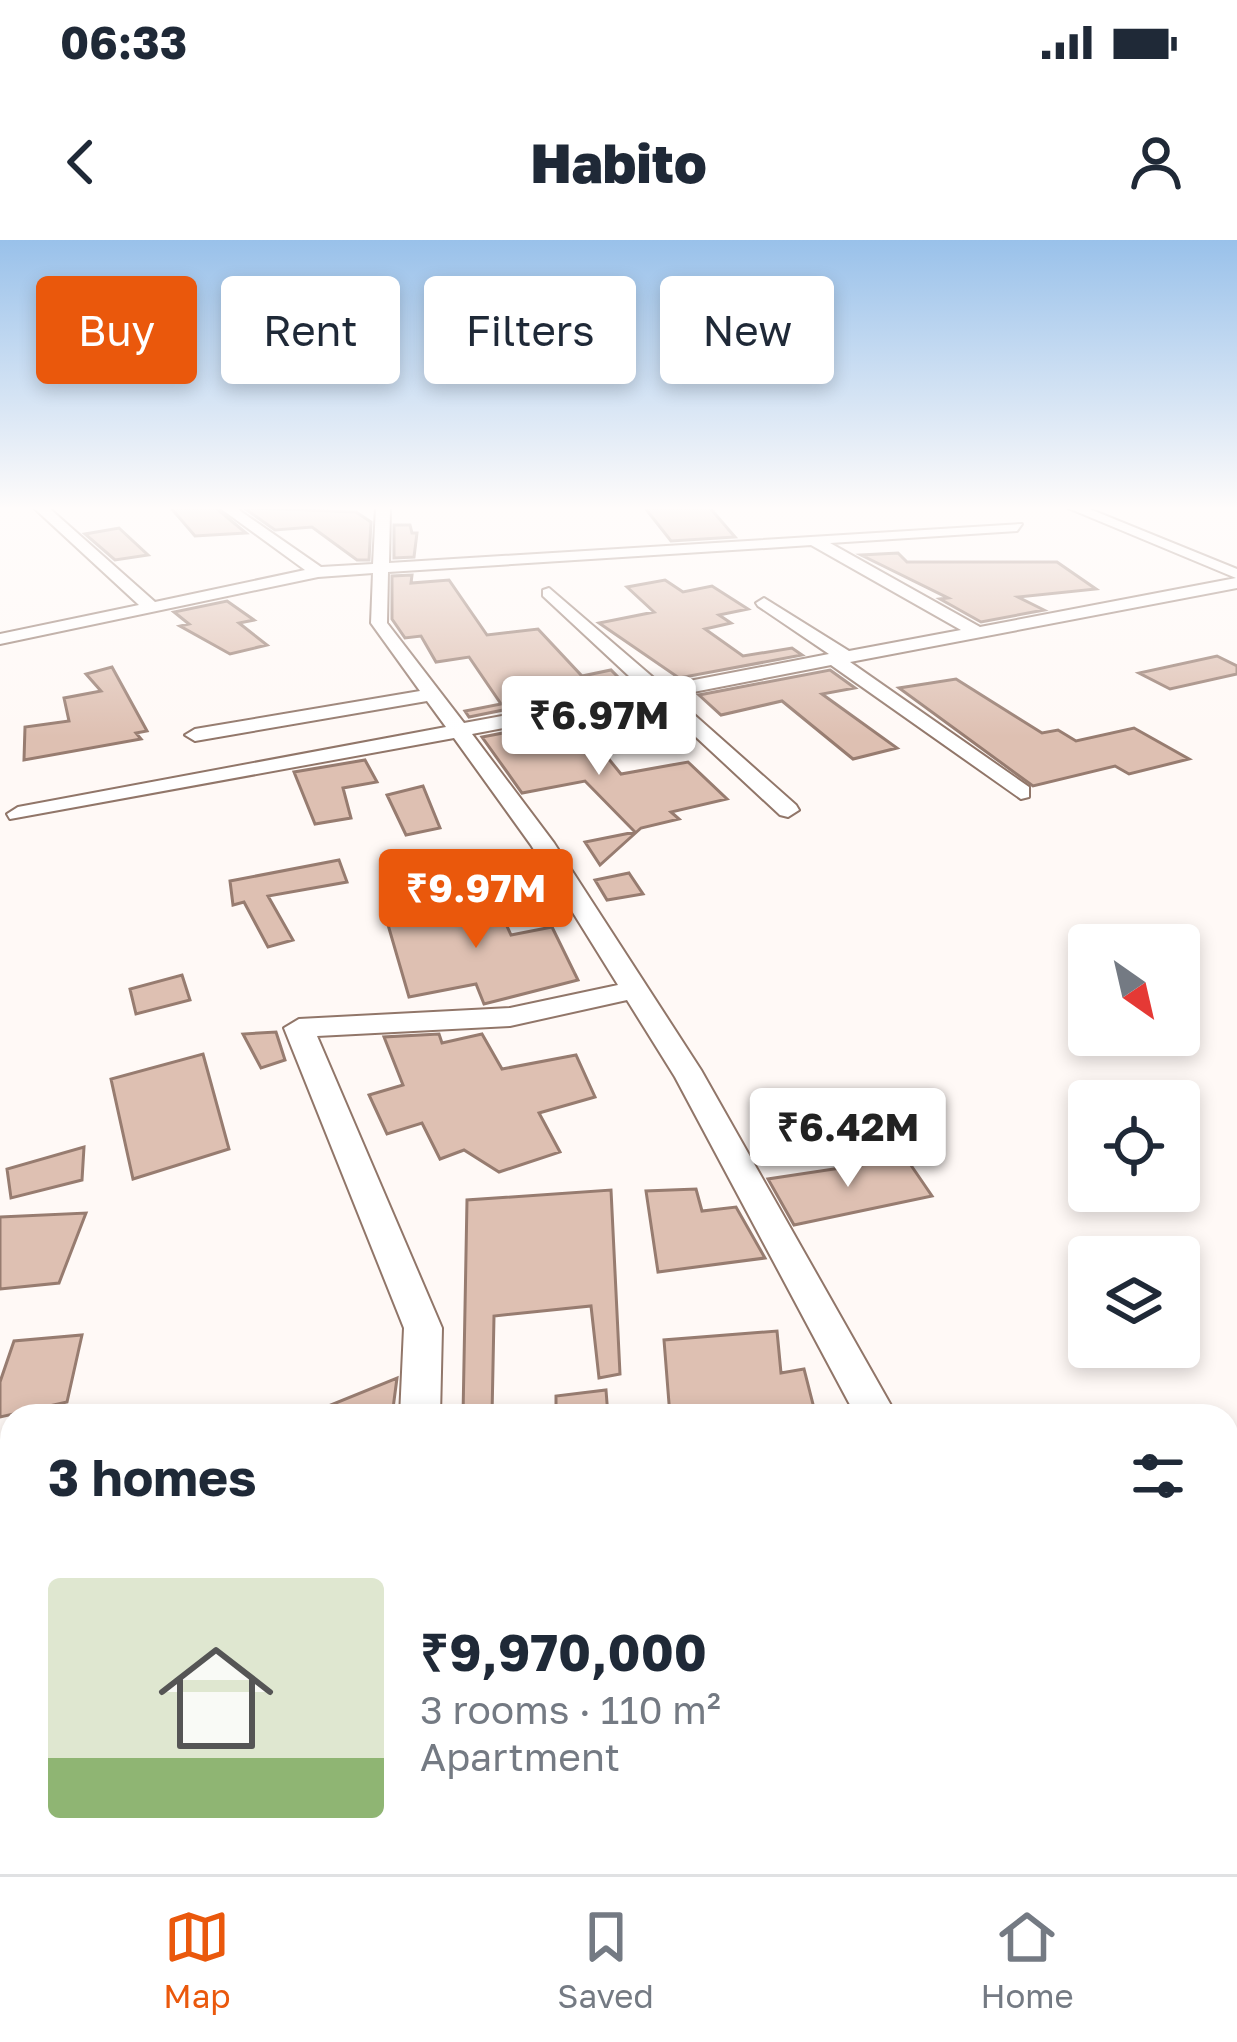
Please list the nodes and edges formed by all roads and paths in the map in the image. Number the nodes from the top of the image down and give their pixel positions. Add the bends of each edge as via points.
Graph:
1 (126, 584) edge
2 (260, 584) edge
3 (382, 584) edge
4 (892, 584) edge
5 (1206, 584) edge
6 (549, 593) dead end
7 (764, 603) dead end
8 (151, 607) junction
9 (975, 631) junction
10 (0, 638) edge
11 (839, 657) junction
12 (659, 692) junction
13 (435, 694) junction
14 (462, 729) junction
15 (195, 735) dead end
16 (1021, 792) dead end
17 (788, 810) dead end
18 (18, 814) dead end
19 (634, 990) junction
20 (420, 1404) edge
21 (870, 1404) edge

1 - 8 street
2 - 8 street
3 - 13 street via 379,623
4 - 9 street
5 - 9 street
6 - 12 street
7 - 11 street
8 - 10 street
9 - 11 street
11 - 12 street
11 - 16 street
12 - 14 street
12 - 17 street
13 - 14 street
13 - 15 street
14 - 18 street
14 - 19 street
19 - 20 street via 511,1017 299,1028 422,1328
19 - 21 street

